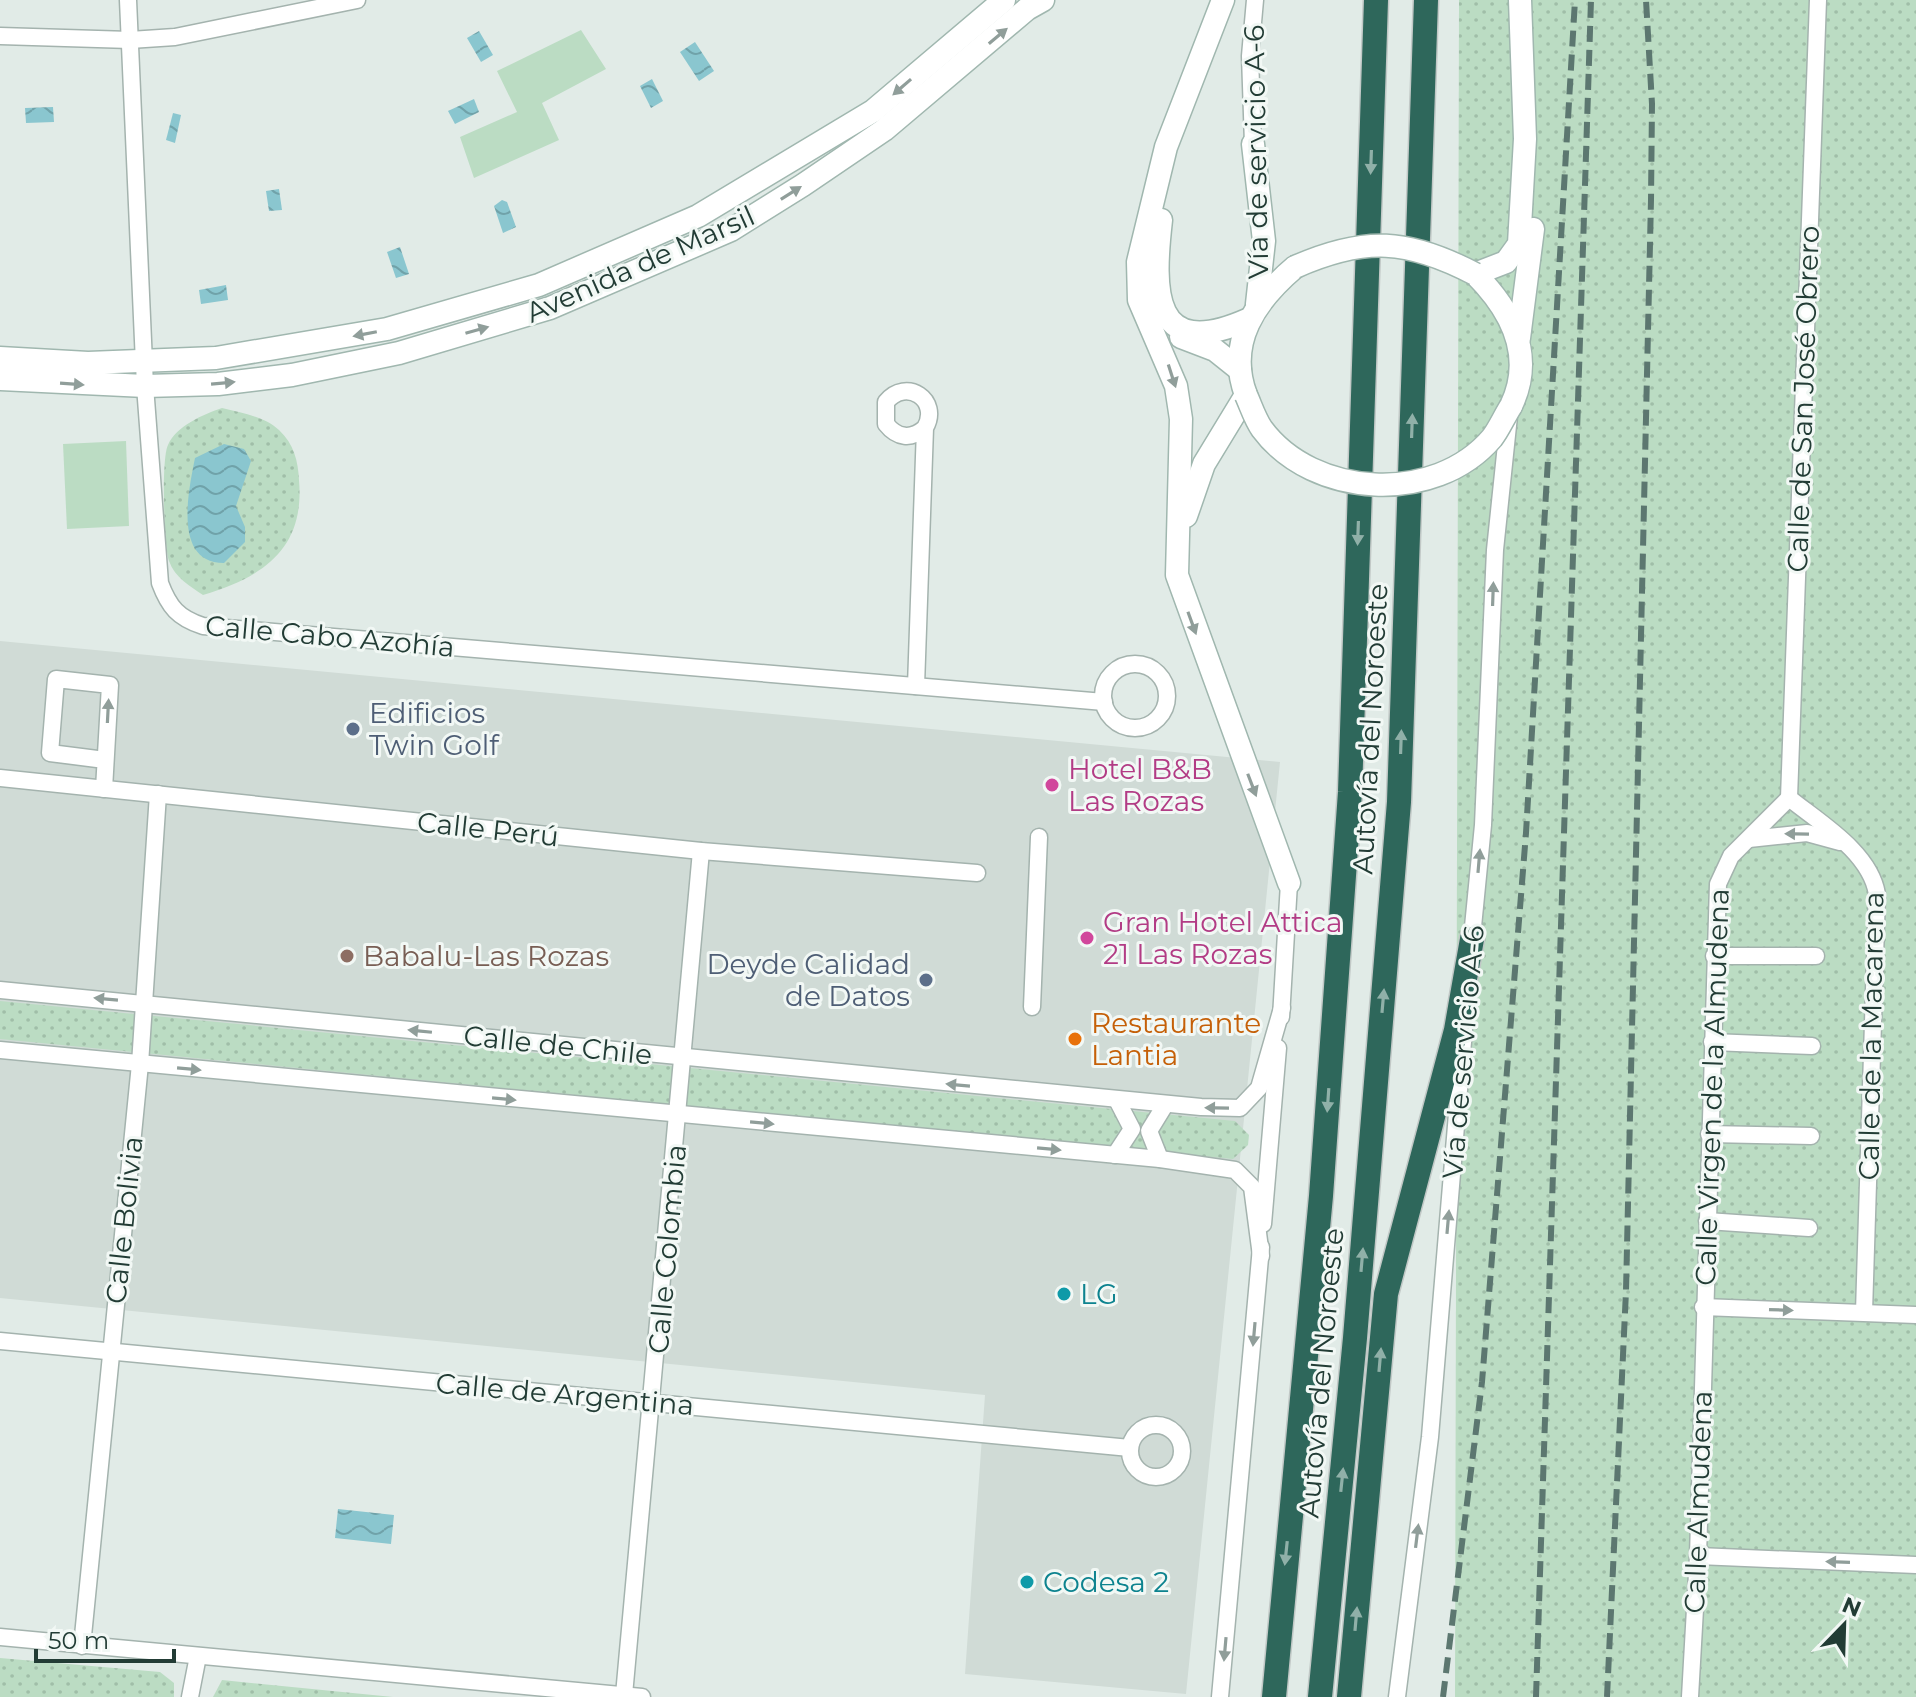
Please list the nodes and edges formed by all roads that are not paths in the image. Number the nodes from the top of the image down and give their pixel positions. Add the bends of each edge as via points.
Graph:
1 (128, 0) edge
2 (357, 0) edge
3 (1004, 0) edge
4 (1223, 0) edge
5 (1234, 0) edge
6 (1255, 0) edge
7 (1373, 0) edge
8 (1426, 0) edge
9 (1520, 0) edge
10 (1529, 0) edge
11 (1818, 0) edge
12 (1028, 3) edge
13 (0, 36) edge
14 (130, 40) junction
15 (1253, 144) joint
16 (1154, 195) junction
17 (1475, 274) junction
18 (1252, 312) junction
19 (1519, 339) junction
20 (0, 358) edge
21 (144, 361) junction
22 (1240, 370) junction
23 (0, 379) edge
24 (145, 386) junction
25 (1246, 395) junction
26 (1511, 406) junction
27 (925, 428) dead end
28 (1177, 548) junction
29 (916, 686) junction
30 (1104, 702) junction
31 (79, 757) junction
32 (105, 760) junction
33 (0, 778) edge
34 (77, 786) junction
35 (104, 789) junction
36 (158, 794) junction
37 (1789, 798) junction
38 (1039, 837) dead end
39 (1748, 839) junction
40 (1845, 844) junction
41 (701, 851) junction
42 (977, 873) dead end
43 (1289, 883) joint
44 (1472, 939) junction
45 (1714, 956) junction
46 (1816, 956) dead end
47 (0, 990) edge
48 (144, 1002) junction
49 (1032, 1007) dead end
50 (1282, 1008) junction
51 (1712, 1042) junction
52 (1812, 1046) dead end
53 (0, 1050) edge
54 (684, 1058) junction
55 (140, 1064) junction
56 (1117, 1100) junction
57 (1165, 1105) junction
58 (679, 1116) junction
59 (1709, 1134) junction
60 (1811, 1136) dead end
61 (1115, 1155) junction
62 (1160, 1159) junction
63 (1707, 1221) junction
64 (1809, 1228) dead end
65 (1261, 1256) junction
66 (1703, 1307) junction
67 (1864, 1312) junction
68 (1916, 1315) edge
69 (0, 1341) edge
70 (111, 1351) junction
71 (652, 1402) junction
72 (1130, 1448) dead end
73 (1698, 1556) junction
74 (1916, 1565) edge
75 (0, 1637) edge
76 (82, 1646) junction
77 (198, 1656) junction
78 (633, 1696) edge
79 (190, 1697) edge
80 (1220, 1697) edge
81 (1274, 1697) edge
82 (1320, 1697) edge
83 (1349, 1697) edge
84 (1397, 1697) edge
85 (1690, 1697) edge

1 - 14 street, Calle Cabo Azohía
2 - 14 street via 175,37
3 -> 21 street, Avenida de Marsil via 873,111 698,216 539,285 387,329 302,346
4 - 16 street, Vía de servicio A-6 via 1170,135
5 - 18 street, Vía de servicio A-6 via 1175,152 1155,269 1157,298 1178,326 1199,333 1223,331
6 - 15 street, Vía de servicio A-6 via 1250,56
7 -> 81 highway, Autovía del Noroeste via 1350,792 1321,1196
82 -> 8 highway, Autovía del Noroeste via 1399,802
9 - 17 street via 1525,139 1519,244 1506,262
10 - 19 street via 1537,128 1533,222
11 - 37 street, Calle de San José Obrero
24 -> 12 street, Avenida de Marsil via 292,375 399,353 550,308 639,271 731,230 828,169 1009,28
13 - 14 street
14 - 21 street, Calle Cabo Azohía
15 - 18 street, Vía de servicio A-6 via 1264,241
16 - 22 street, Vía de servicio A-6 via 1146,275 1149,305 1173,334 1215,350
16 -> 28 street, Vía de servicio A-6 via 1138,262 1139,300 1163,350 1179,408
17 - 18 street, bridge via 1404,246 1367,244 1295,267
17 - 19 street via 1494,293
18 - 22 street via 1240,345
19 - 26 street via 1520,380
20 - 21 street, Avenida de Marsil
21 - 24 street, Calle Cabo Azohía
22 - 25 street
23 -> 24 street, Avenida de Marsil
24 - 29 street, Calle Cabo Azohía via 160,583 168,604 184,620 203,626
25 - 26 street, bridge via 1262,429 1289,455 1321,475 1356,483 1430,478 1463,462 1491,438
25 - 28 street, Vía de servicio A-6 via 1204,464
44 -> 26 street, Vía de servicio A-6 via 1483,825 1495,550
27 - 29 street
28 -> 43 street, Vía de servicio A-6 via 1177,575 1187,611
29 - 30 street, Calle Cabo Azohía
30 - 30 street via 1113,720 1142,728 1159,717 1166,689 1155,670 1134,664 1114,672
31 - 32 street
32 -> 31 street via 110,685 56,679 50,753
31 - 34 street
32 - 35 street
33 - 34 street, Calle Perú
34 - 35 street, Calle Perú
35 - 36 street, Calle Perú
36 - 41 street, Calle Perú
36 - 48 street, Calle Bolivia
37 - 39 street, Calle Virgen de la Almudena
37 - 40 street, Calle de la Macarena
38 - 49 street
40 -> 39 street via 1807,833
39 - 45 street, Calle Virgen de la Almudena via 1731,856 1718,884
40 - 67 street, Calle de la Macarena via 1874,876 1877,894
41 - 42 street, Calle Perú
41 - 54 street, Calle Colombia
43 - 50 street, Vía de servicio A-6
83 -> 44 highway via 1386,1294 1456,1030
84 -> 44 street, Vía de servicio A-6 via 1430,1437
45 - 46 street
45 - 51 street, Calle Virgen de la Almudena
48 -> 47 street, Calle de Chile
54 -> 48 street, Calle de Chile
48 - 55 street, Calle Bolivia
50 -> 57 street, Calle de Chile via 1259,1088 1240,1108
50 - 65 street, Vía de servicio A-6
51 - 52 street
51 - 59 street, Calle Virgen de la Almudena
53 - 55 street, Calle de Chile
56 -> 54 street, Calle de Chile
54 - 58 street, Calle Colombia
55 -> 58 street, Calle de Chile
55 - 70 street, Calle Bolivia
56 - 57 street, Calle de Chile
56 - 61 street via 1132,1129
57 - 62 street via 1149,1131
58 -> 61 street, Calle de Chile
58 - 71 street, Calle Colombia
59 - 60 street
59 - 63 street, Calle Virgen de la Almudena
61 - 62 street, Calle de Chile
62 - 65 street, Calle de Chile via 1235,1170 1252,1187
63 - 64 street
63 - 66 street, Calle Virgen de la Almudena
65 -> 80 street, Vía de servicio A-6
66 -> 67 street
66 - 73 street, Calle Almudena
67 - 68 street
69 - 70 street, Calle de Argentina
70 - 71 street, Calle de Argentina
70 - 76 street, Calle Bolivia
71 - 72 street, Calle de Argentina
71 - 78 street, Calle Colombia
74 -> 73 street
73 - 85 street, Calle Almudena
75 - 76 street
76 - 77 street
77 - 78 street
77 - 79 street

